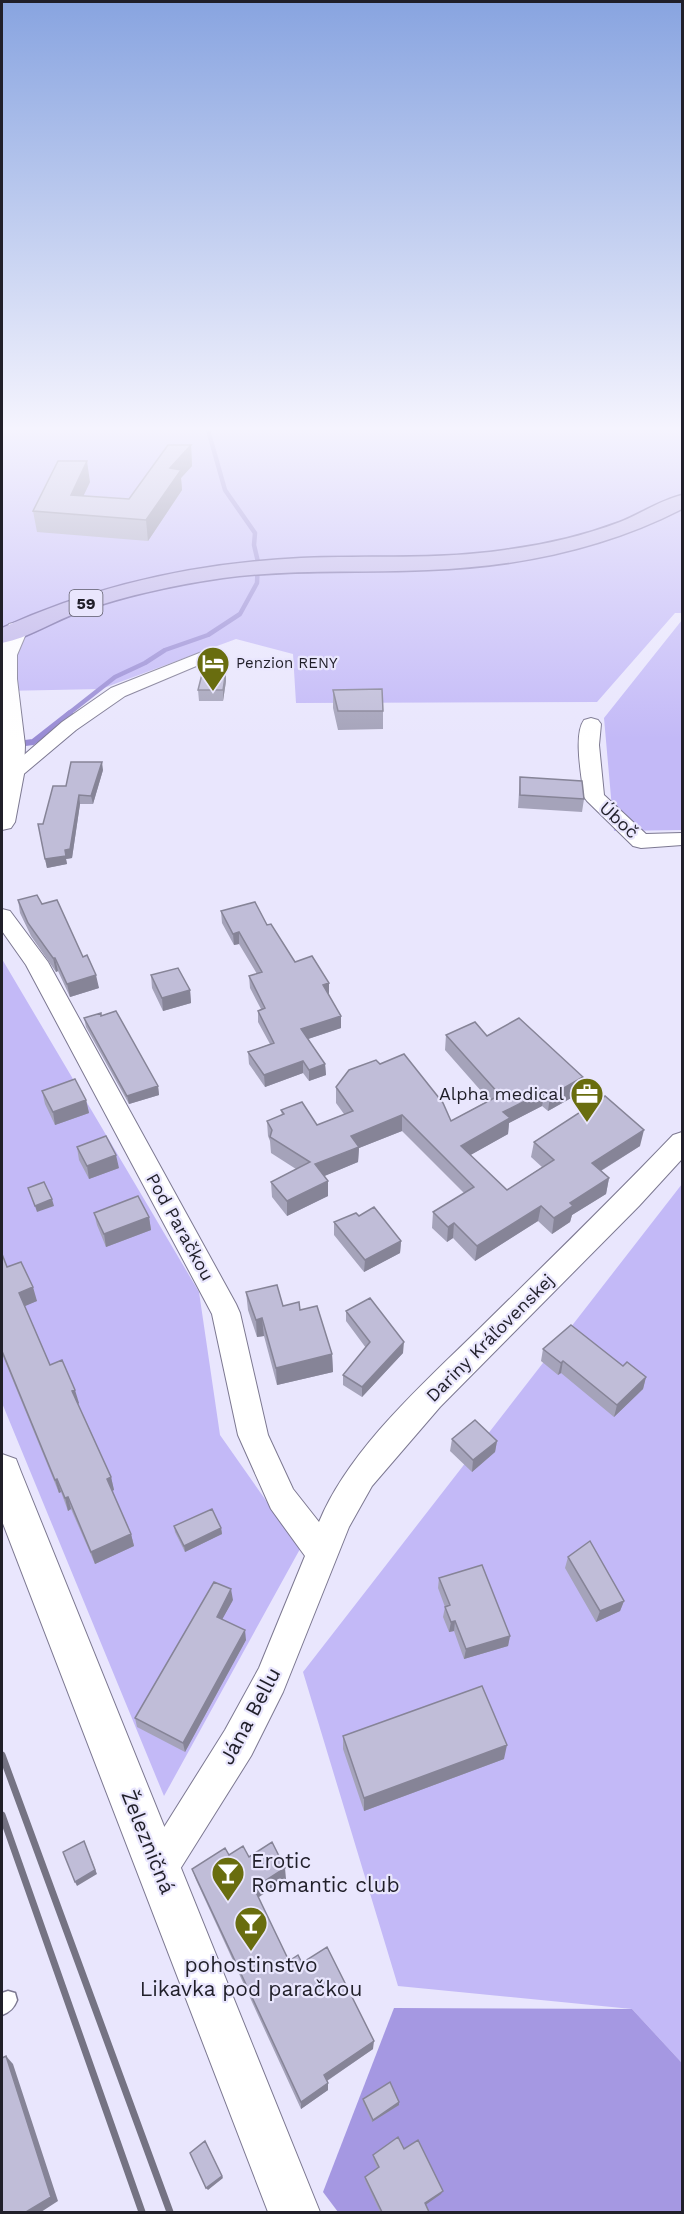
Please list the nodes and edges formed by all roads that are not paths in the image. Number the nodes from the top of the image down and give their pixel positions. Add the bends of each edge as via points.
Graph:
1 (605, 533) edge
2 (9, 632) edge
3 (207, 655) dead end
4 (5, 695) edge
5 (591, 724) dead end
6 (12, 774) junction
7 (2, 822) edge
8 (682, 839) edge
9 (2, 916) edge
10 (682, 1142) edge
11 (2, 1472) edge
12 (322, 1553) junction
13 (159, 1869) junction
14 (294, 2212) edge

1 - 2 main road, 59 via 520,554 436,563 300,565 152,584
2 - 4 street
3 - 6 street via 118,693 69,726
4 - 6 street via 13,745
5 - 8 street, Úboč via 594,797 641,841
6 - 7 street
9 - 12 street, Pod Paračkou via 36,962 226,1313 253,1435 282,1499
10 - 12 street, Dariny Kráľovenskej via 414,1416 361,1476
11 - 13 street, Železničná
12 - 13 street, Jána Bellu via 271,1680 238,1743
13 - 14 street, Železničná

